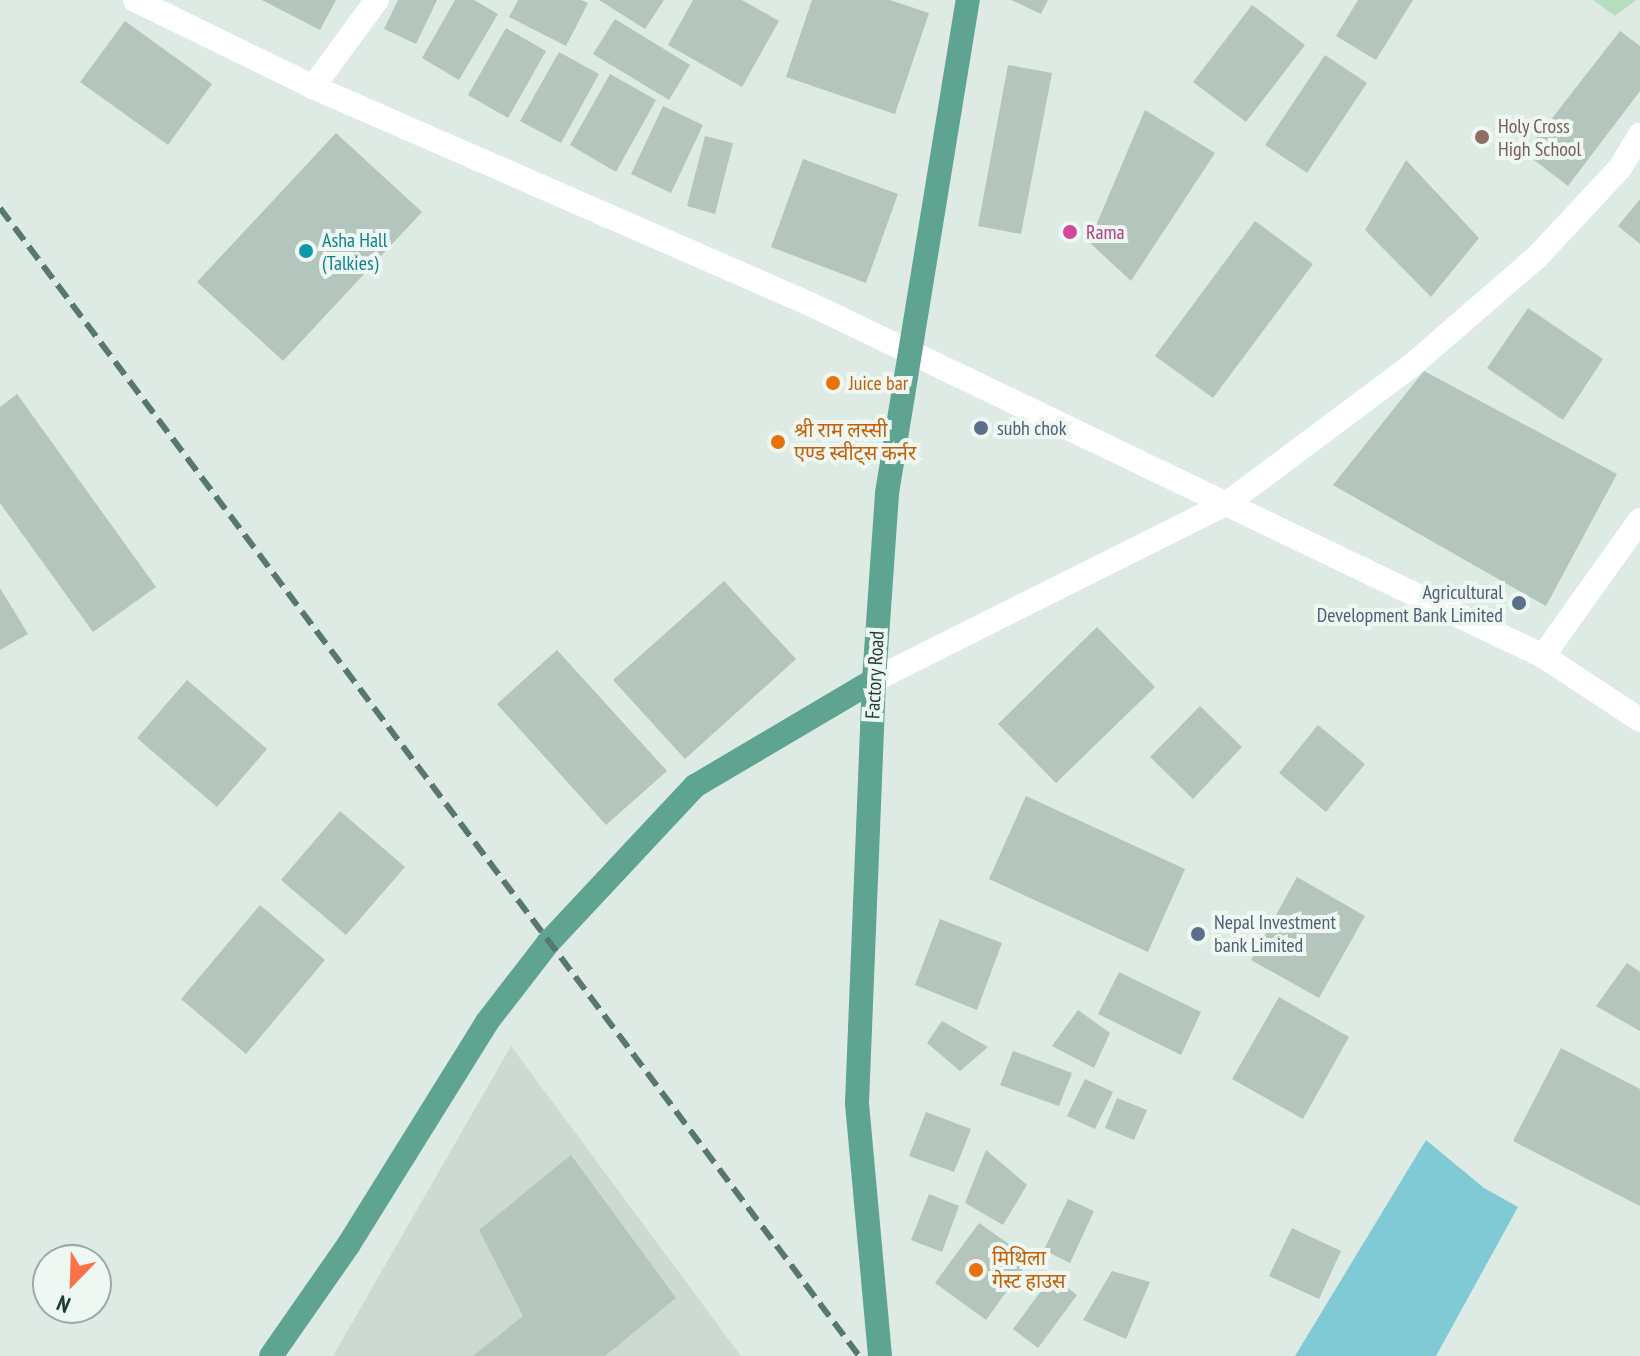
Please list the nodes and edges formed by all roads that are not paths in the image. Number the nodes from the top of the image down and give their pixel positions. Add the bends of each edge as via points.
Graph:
1 (135, 0) edge
2 (377, 0) edge
3 (968, 0) edge
4 (313, 87) junction
5 (1640, 135) edge
6 (907, 353) junction
7 (1226, 504) junction
8 (1640, 520) edge
9 (1543, 656) junction
10 (874, 680) junction
11 (1640, 720) edge
12 (271, 1356) edge
13 (880, 1356) edge

1 - 4 street
2 - 4 street
3 - 6 main road, Factory Road via 946,153
4 - 6 street via 697,253
5 - 7 street via 1620,168 1537,257 1411,366
6 - 7 street
6 - 10 main road, Factory Road via 887,493
7 - 9 street
7 - 10 street
8 - 9 street
9 - 11 street
10 - 12 main road via 695,786 548,943 487,1022 349,1244
10 - 13 main road, Factory Road via 857,1103

